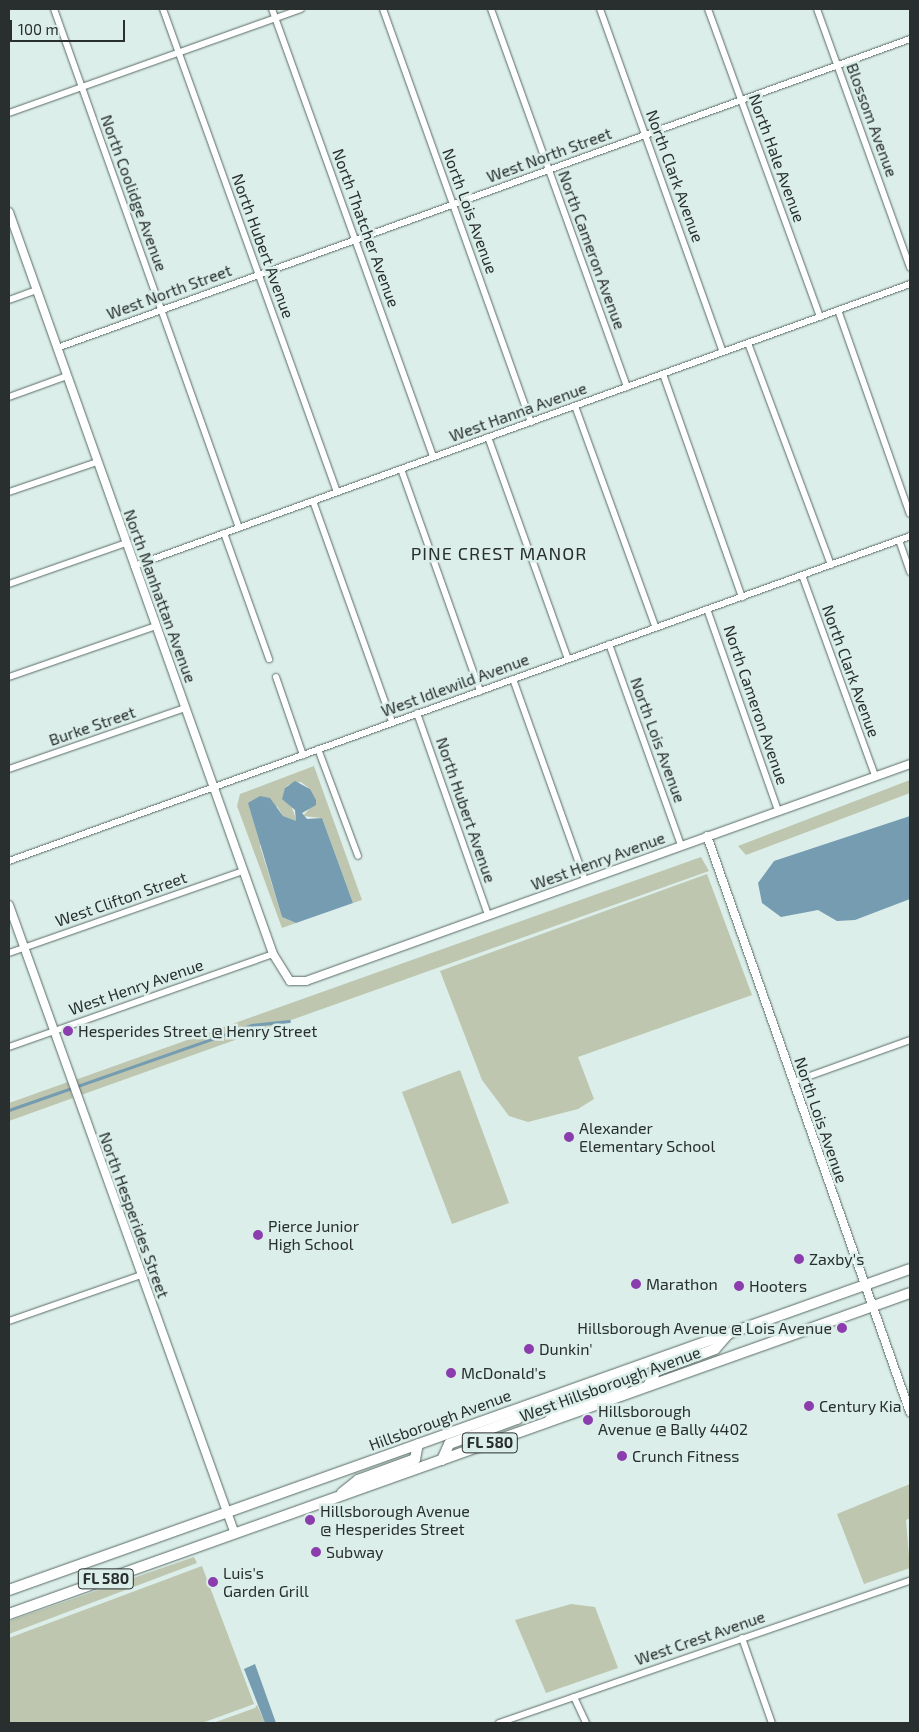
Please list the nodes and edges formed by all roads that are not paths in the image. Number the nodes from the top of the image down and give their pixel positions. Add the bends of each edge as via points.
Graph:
1 (54, 9) edge
2 (163, 9) edge
3 (272, 9) edge
4 (301, 9) edge
5 (383, 9) edge
6 (491, 9) edge
7 (600, 9) edge
8 (708, 9) edge
9 (817, 9) edge
10 (276, 18) junction
11 (910, 39) edge
12 (178, 53) junction
13 (837, 65) junction
14 (82, 88) junction
15 (741, 100) junction
16 (9, 113) edge
17 (645, 135) junction
18 (548, 170) junction
19 (453, 204) junction
20 (9, 212) edge
21 (355, 240) junction
22 (910, 268) edge
23 (258, 274) junction
24 (910, 284) edge
25 (36, 290) junction
26 (9, 300) edge
27 (161, 310) junction
28 (838, 310) junction
29 (820, 317) junction
30 (748, 343) junction
31 (57, 348) junction
32 (724, 352) junction
33 (663, 374) junction
34 (67, 376) junction
35 (627, 387) junction
36 (9, 397) edge
37 (575, 406) junction
38 (531, 422) junction
39 (488, 438) junction
40 (433, 457) junction
41 (97, 462) junction
42 (401, 469) junction
43 (9, 492) edge
44 (336, 492) junction
45 (312, 501) junction
46 (910, 514) edge
47 (239, 528) junction
48 (224, 533) junction
49 (910, 536) edge
50 (899, 540) junction
51 (126, 542) junction
52 (831, 565) junction
53 (134, 566) junction
54 (910, 572) edge
55 (802, 575) junction
56 (9, 584) edge
57 (742, 597) junction
58 (707, 609) junction
59 (156, 626) junction
60 (656, 628) junction
61 (610, 644) junction
62 (269, 658) dead end
63 (568, 659) junction
64 (9, 677) edge
65 (276, 677) dead end
66 (513, 679) junction
67 (480, 691) junction
68 (185, 708) junction
69 (417, 714) junction
70 (392, 722) junction
71 (318, 749) junction
72 (303, 754) junction
73 (910, 764) edge
74 (9, 769) edge
75 (875, 776) junction
76 (213, 787) junction
77 (778, 811) junction
78 (707, 836) junction
79 (681, 845) junction
80 (358, 856) dead end
81 (9, 861) edge
82 (243, 871) junction
83 (585, 880) junction
84 (9, 905) edge
85 (488, 915) junction
86 (24, 948) junction
87 (9, 953) edge
88 (272, 954) junction
89 (296, 981) joint
90 (53, 1031) junction
91 (910, 1040) edge
92 (9, 1047) edge
93 (793, 1082) junction
94 (910, 1269) edge
95 (141, 1275) junction
96 (865, 1285) junction
97 (910, 1293) edge
98 (872, 1306) junction
99 (9, 1321) edge
100 (729, 1334) junction
101 (642, 1364) junction
102 (648, 1386) junction
103 (534, 1403) junction
104 (910, 1412) edge
105 (549, 1421) junction
106 (418, 1444) junction
107 (442, 1460) junction
108 (337, 1497) junction
109 (227, 1512) junction
110 (235, 1534) junction
111 (910, 1581) edge
112 (9, 1590) edge
113 (9, 1614) edge
114 (742, 1638) junction
115 (574, 1697) junction
116 (499, 1723) edge
117 (586, 1723) edge
118 (772, 1723) edge

1 - 14 street, North Coolidge Avenue
2 - 12 street, North Hubert Avenue
3 - 10 street, North Thatcher Avenue
4 - 10 street
5 - 19 street, North Lois Avenue
6 - 18 street, North Cameron Avenue
7 - 17 street, North Clark Avenue
8 - 15 street, North Hale Avenue
9 - 13 street, Blossom Avenue
10 - 12 street
10 - 21 street, North Thatcher Avenue
11 - 13 street, West North Street
12 - 14 street
12 - 23 street, North Hubert Avenue
13 - 15 street, West North Street
13 - 22 street, Blossom Avenue
14 - 16 street
14 - 27 street, North Coolidge Avenue
15 - 17 street, West North Street
15 - 29 street, North Hale Avenue
17 - 18 street, West North Street
17 - 32 street, North Clark Avenue
18 - 19 street, West North Street
18 - 35 street, North Cameron Avenue
19 - 21 street, West North Street
19 - 38 street, North Lois Avenue
20 - 25 street, North Manhattan Avenue
21 - 23 street, West North Street
21 - 40 street, North Thatcher Avenue
23 - 27 street, West North Street
23 - 44 street, North Hubert Avenue
24 - 28 street, West Hanna Avenue
25 - 26 street
25 - 31 street, North Manhattan Avenue
27 - 31 street, West North Street
27 - 47 street, North Coolidge Avenue
28 - 29 street, West Hanna Avenue
28 - 46 street
29 - 30 street, West Hanna Avenue
30 - 32 street, West Hanna Avenue
30 - 52 street
31 - 34 street, North Manhattan Avenue
32 - 33 street, West Hanna Avenue
33 - 35 street, West Hanna Avenue
33 - 57 street
34 - 36 street
34 - 41 street, North Manhattan Avenue
35 - 37 street, West Hanna Avenue
37 - 38 street, West Hanna Avenue
37 - 60 street
38 - 39 street, West Hanna Avenue
39 - 40 street, West Hanna Avenue
39 - 63 street
40 - 42 street, West Hanna Avenue
41 - 43 street
41 - 51 street, North Manhattan Avenue
42 - 44 street, West Hanna Avenue
42 - 67 street
44 - 45 street, West Hanna Avenue
45 - 47 street, West Hanna Avenue
45 - 70 street
47 - 48 street, West Hanna Avenue
48 - 53 street, West Hanna Avenue
48 - 62 street
49 - 50 street, West Idlewild Avenue
50 - 52 street, West Idlewild Avenue
50 - 54 street
51 - 53 street, North Manhattan Avenue
51 - 56 street
52 - 55 street, West Idlewild Avenue
53 - 59 street, North Manhattan Avenue
55 - 57 street, West Idlewild Avenue
55 - 75 street, North Clark Avenue
57 - 58 street, West Idlewild Avenue
58 - 60 street, West Idlewild Avenue
58 - 77 street, North Cameron Avenue
59 - 64 street
59 - 68 street, North Manhattan Avenue
60 - 61 street, West Idlewild Avenue
61 - 63 street, West Idlewild Avenue
61 - 79 street, North Lois Avenue
63 - 66 street, West Idlewild Avenue
65 - 72 street
66 - 67 street, West Idlewild Avenue
66 - 83 street
67 - 69 street, West Idlewild Avenue
68 - 74 street, Burke Street
68 - 76 street, North Manhattan Avenue
69 - 70 street, West Idlewild Avenue
69 - 85 street, North Hubert Avenue
70 - 71 street, West Idlewild Avenue
71 - 72 street, West Idlewild Avenue
71 - 80 street
72 - 76 street, West Idlewild Avenue
73 - 75 street, West Henry Avenue
75 - 77 street, West Henry Avenue
76 - 81 street, West Idlewild Avenue
76 - 82 street, North Manhattan Avenue
77 - 78 street, West Henry Avenue
78 - 79 street, West Henry Avenue
78 - 93 street, North Lois Avenue
79 - 83 street, West Henry Avenue
82 - 86 street, West Clifton Street
82 - 88 street, North Manhattan Avenue
83 - 85 street, West Henry Avenue
84 - 86 street, North Hesperides Street
85 - 89 street, West Henry Avenue via 306,981
86 - 87 street, West Clifton Street
86 - 90 street, North Hesperides Street
88 - 89 street, North Manhattan Avenue via 281,972
88 - 90 street, West Henry Avenue
90 - 92 street, West Henry Avenue
90 - 95 street, North Hesperides Street
91 - 93 street
93 - 96 street, North Lois Avenue
94 - 96 main road, Hillsborough Avenue / FL 580
95 - 99 street
95 - 109 street, North Hesperides Street
96 - 98 street, North Lois Avenue
96 - 100 main road, Hillsborough Avenue / FL 580
97 - 98 main road, West Hillsborough Avenue / FL 580
98 - 102 main road, West Hillsborough Avenue / FL 580
98 - 104 street, North Lois Avenue
100 - 101 main road, Hillsborough Avenue / FL 580
100 - 102 main road via 716,1349 656,1372
101 - 103 main road, Hillsborough Avenue / FL 580
101 - 105 main road via 623,1386 557,1410
102 - 105 main road, West Hillsborough Avenue / FL 580
103 - 106 main road, Hillsborough Avenue / FL 580
103 - 107 main road via 517,1420 449,1444
105 - 107 main road, West Hillsborough Avenue / FL 580
106 - 108 main road via 415,1459 358,1480
106 - 109 main road, Hillsborough Avenue / FL 580
107 - 108 main road, West Hillsborough Avenue / FL 580
108 - 110 main road, West Hillsborough Avenue / FL 580
109 - 110 street, North Hesperides Street
109 - 112 main road, Hillsborough Avenue / FL 580
110 - 113 main road, FL 580
111 - 114 street, West Crest Avenue
114 - 115 street, West Crest Avenue
114 - 118 street
115 - 116 street, West Crest Avenue
115 - 117 street

